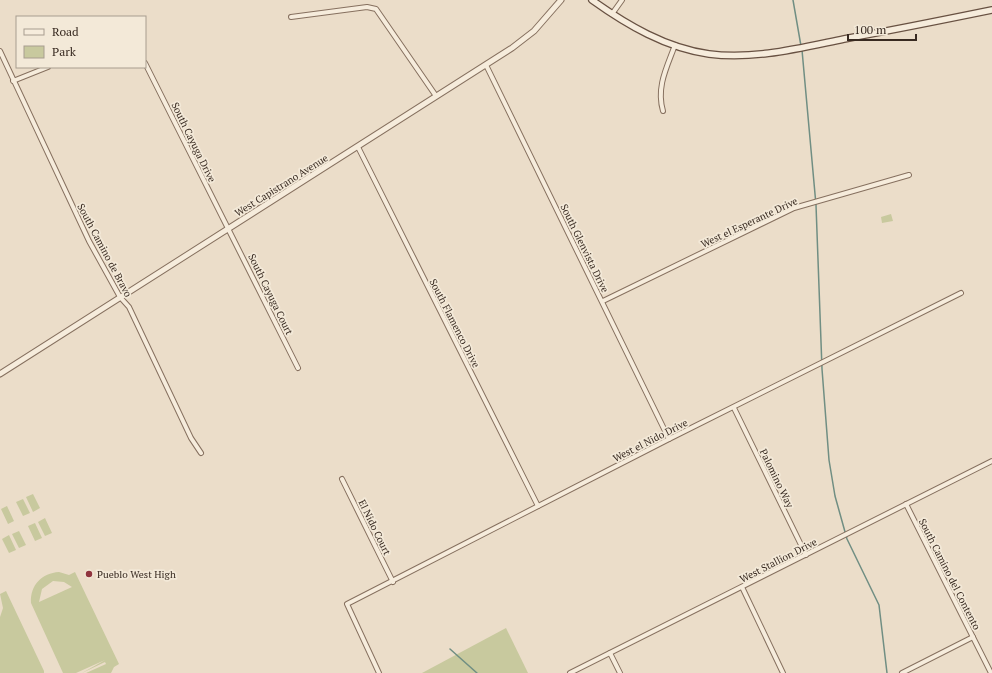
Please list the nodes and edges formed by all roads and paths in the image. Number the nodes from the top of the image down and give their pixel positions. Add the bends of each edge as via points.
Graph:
1 (561, 0) edge
2 (592, 0) edge
3 (622, 0) edge
4 (992, 10) edge
5 (612, 14) junction
6 (291, 17) dead end
7 (675, 45) junction
8 (0, 51) edge
9 (146, 65) edge
10 (486, 65) junction
11 (45, 68) edge
12 (12, 81) junction
13 (436, 96) junction
14 (663, 111) dead end
15 (358, 147) junction
16 (909, 175) dead end
17 (230, 228) junction
18 (961, 293) dead end
19 (120, 298) junction
20 (603, 301) junction
21 (298, 368) dead end
22 (0, 374) edge
23 (734, 408) junction
24 (669, 439) junction
25 (201, 453) dead end
26 (992, 461) edge
27 (342, 479) dead end
28 (906, 504) junction
29 (538, 506) junction
30 (806, 555) junction
31 (393, 582) junction
32 (742, 587) junction
33 (973, 637) junction
34 (610, 653) junction
35 (379, 673) edge
36 (570, 673) edge
37 (620, 673) edge
38 (783, 673) edge
39 (902, 673) edge
40 (991, 673) edge

1 - 10 street, West Capistrano Avenue via 525,38
2 - 5 main road
3 - 5 street
4 - 7 main road via 768,54 709,54
5 - 7 main road via 648,35
6 - 13 street via 367,7 376,9
7 - 14 street via 662,78 660,100
8 - 12 street, South Camino de Bravo
9 - 17 street, South Cayuga Drive via 223,220
10 - 13 street, West Capistrano Avenue
10 - 20 street, South Glenvista Drive
11 - 12 street
12 - 19 street, South Camino de Bravo via 89,241
13 - 15 street, West Capistrano Avenue
15 - 17 street, West Capistrano Avenue
15 - 29 street, South Flamenco Drive
16 - 20 street, West el Esperante Drive via 794,208
17 - 19 street, West Capistrano Avenue
17 - 21 street, South Cayuga Court
18 - 23 street, West el Nido Drive
19 - 22 street, West Capistrano Avenue
19 - 25 street, South Camino de Bravo via 129,307 191,438
20 - 24 street, South Glenvista Drive
23 - 24 street, West el Nido Drive
23 - 30 street, Palomino Way
24 - 29 street, West el Nido Drive
26 - 28 street, West Stallion Drive
27 - 31 street, El Nido Court
28 - 30 street, West Stallion Drive
28 - 33 street, South Camino del Contento
29 - 31 street, West el Nido Drive
30 - 32 street, West Stallion Drive
31 - 35 street, West el Nido Drive via 347,604
32 - 34 street, West Stallion Drive
32 - 38 street
33 - 39 street
33 - 40 street, South Camino del Contento
34 - 36 street, West Stallion Drive
34 - 37 street

